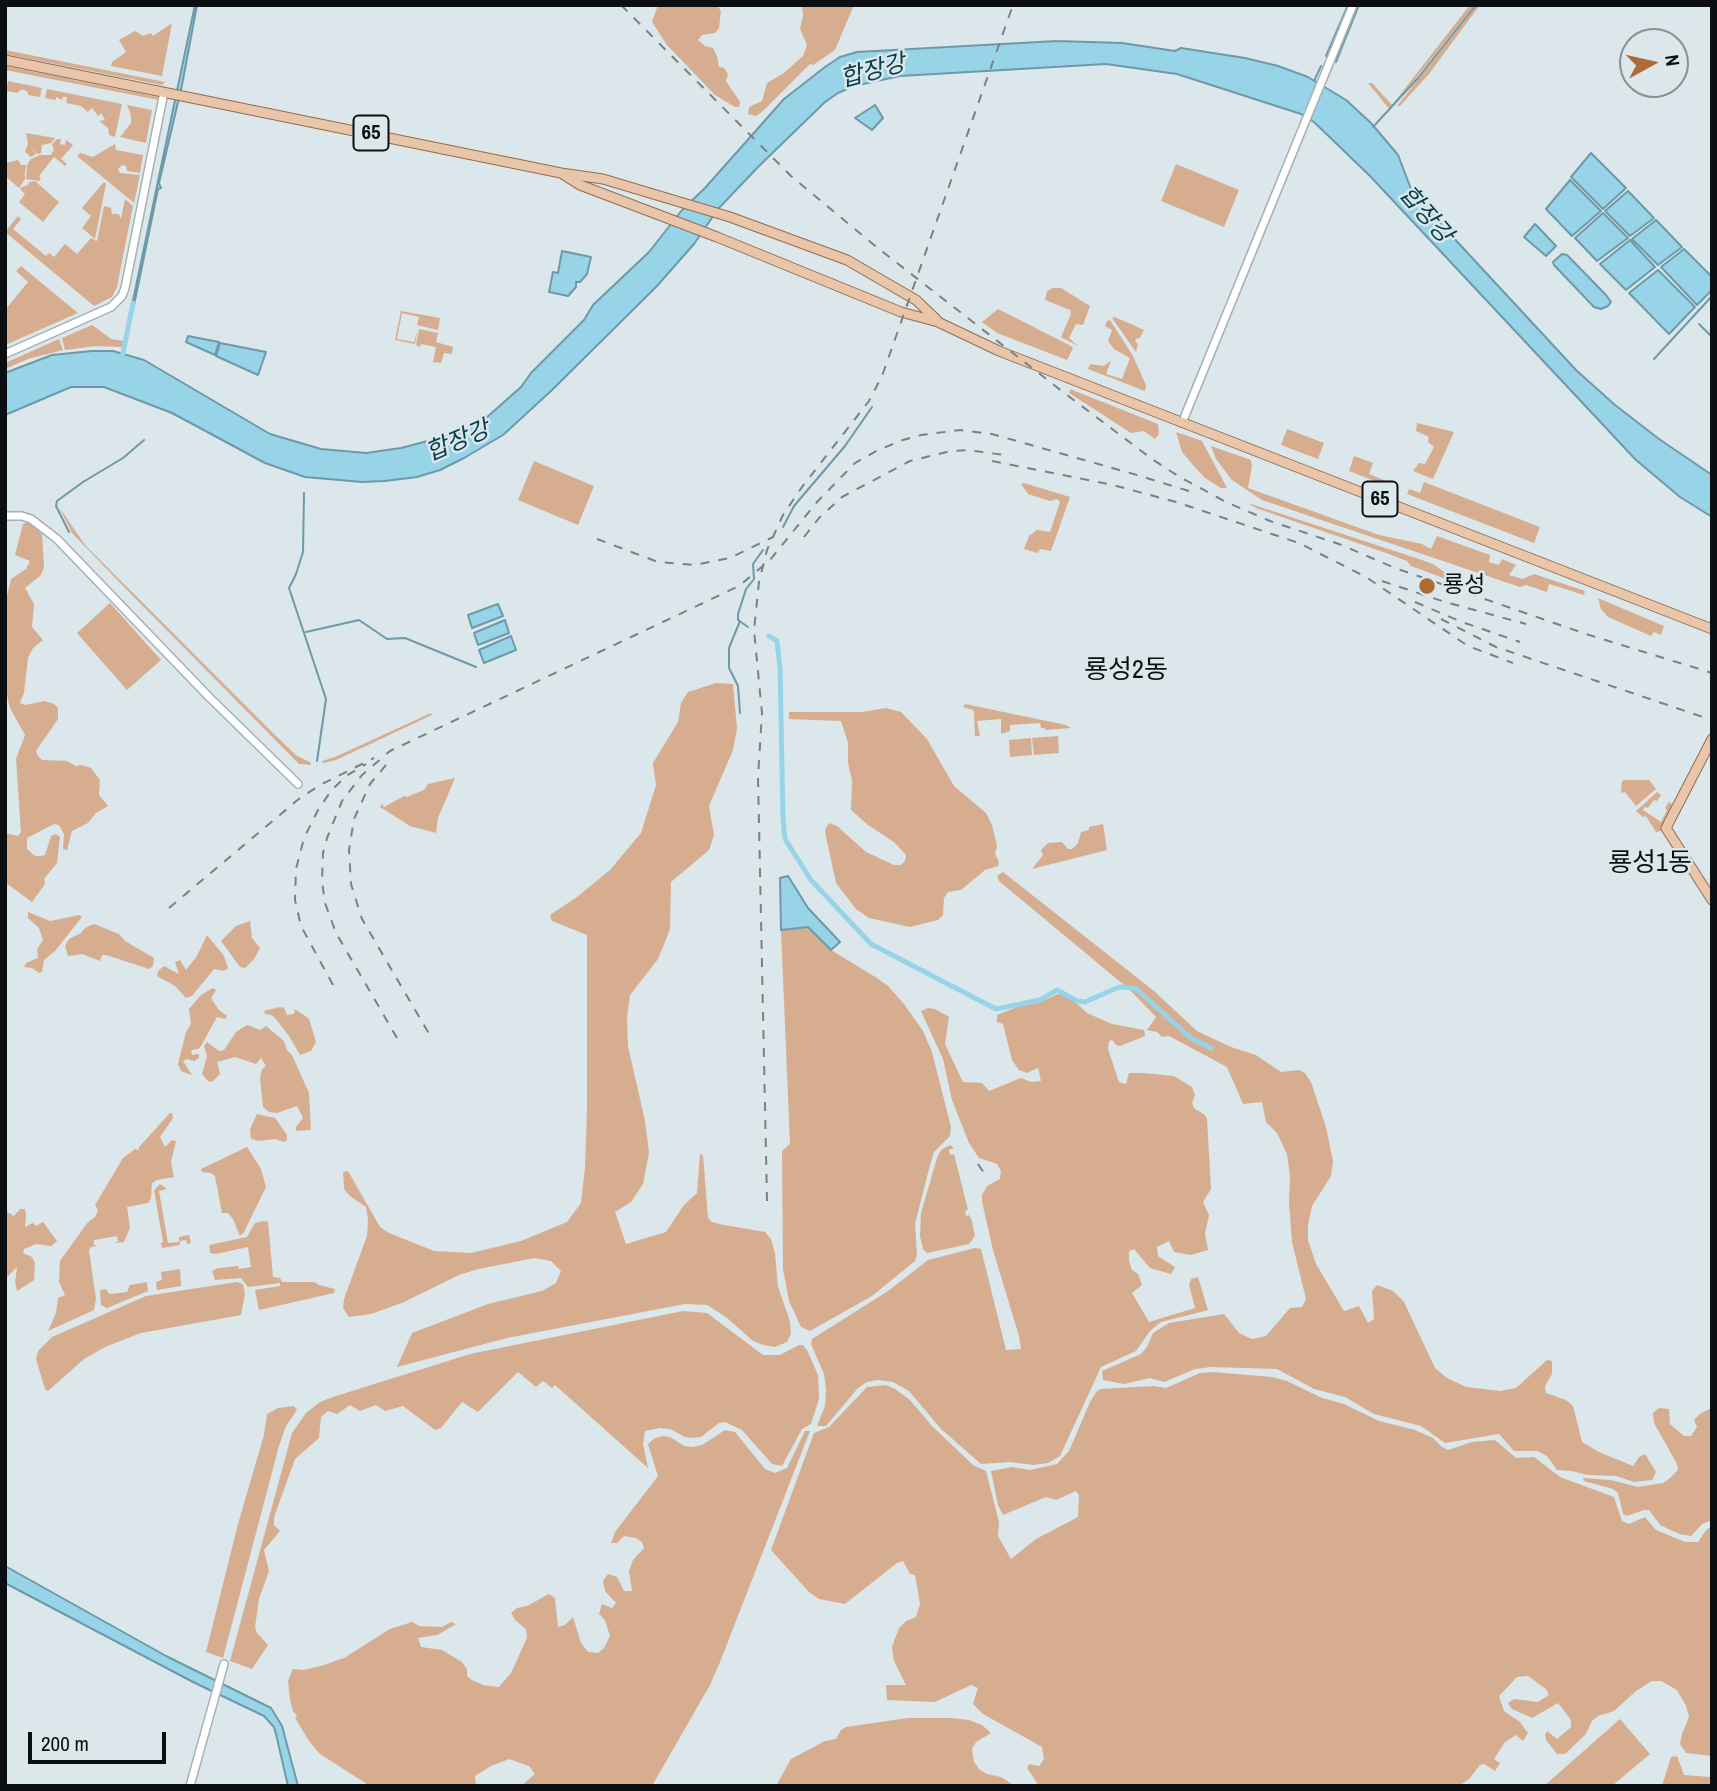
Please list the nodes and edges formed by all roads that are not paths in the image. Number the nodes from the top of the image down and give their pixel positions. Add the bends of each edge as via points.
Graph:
1 (1353, 5) edge
2 (5, 60) edge
3 (164, 92) junction
4 (561, 173) junction
5 (938, 321) junction
6 (5, 354) edge
7 (1182, 423) junction
8 (5, 516) edge
9 (1712, 629) edge
10 (1712, 739) edge
11 (298, 784) dead end
12 (1712, 900) edge
13 (224, 1664) dead end
14 (190, 1786) edge

1 - 7 street
2 - 3 main road, 65
3 - 4 main road, 65
3 - 6 street via 122,296 111,307
4 - 5 main road, 65 via 580,185 901,312
4 - 5 main road, 65 via 603,179 678,200 847,260 916,300
5 - 7 main road, 65 via 999,351
7 - 9 main road, 65
8 - 11 street via 31,519 57,539
10 - 12 main road via 1666,828
13 - 14 street

